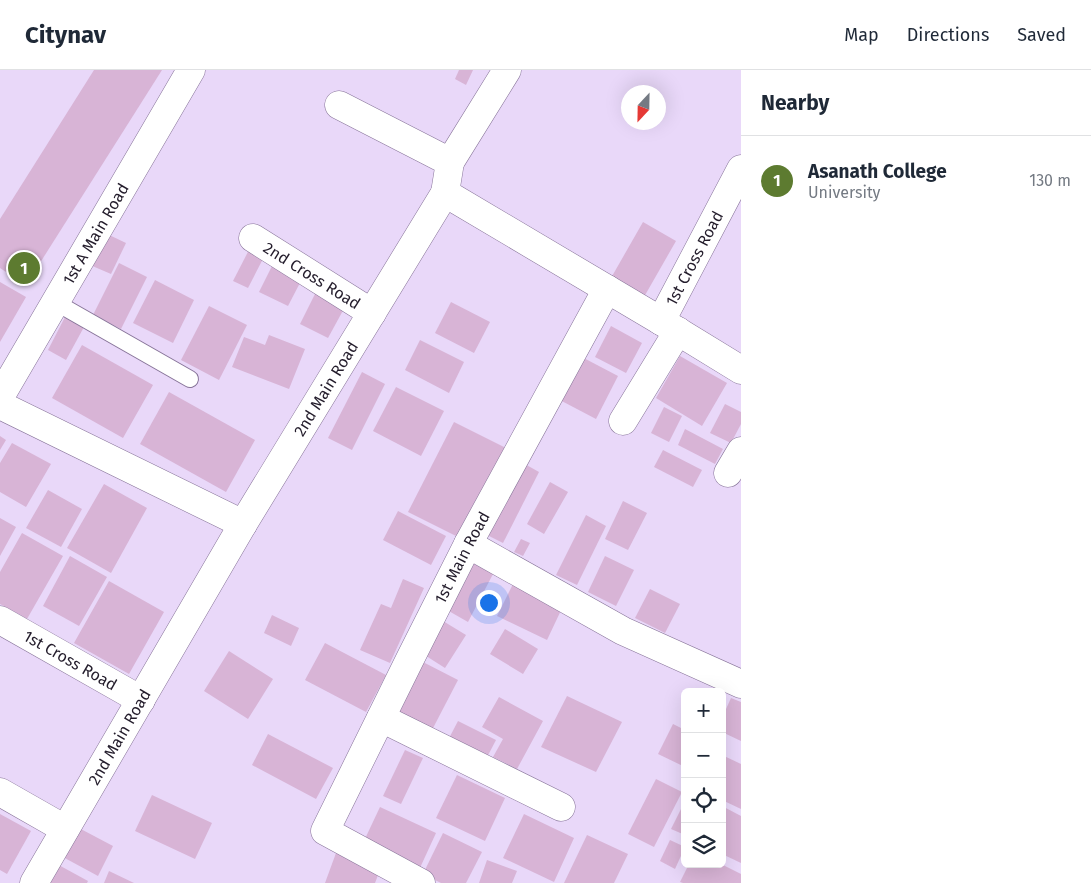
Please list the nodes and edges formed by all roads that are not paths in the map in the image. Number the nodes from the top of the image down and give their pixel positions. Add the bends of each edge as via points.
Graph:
1 (191, 70) edge
2 (507, 70) edge
3 (339, 104) dead end
4 (450, 162) junction
5 (741, 169) edge
6 (445, 193) junction
7 (253, 238) dead end
8 (607, 289) junction
9 (55, 302) junction
10 (372, 313) junction
11 (669, 326) junction
12 (741, 370) edge
13 (190, 379) dead end
14 (0, 397) edge
15 (0, 404) edge
16 (623, 421) dead end
17 (242, 524) junction
18 (468, 544) junction
19 (0, 620) edge
20 (741, 684) edge
21 (141, 700) junction
22 (381, 718) junction
23 (0, 792) edge
24 (561, 807) dead end
25 (65, 829) junction
26 (34, 883) edge
27 (422, 883) edge

1 - 9 street, 1st A Main Road
2 - 4 street
3 - 4 street
4 - 6 street
5 - 11 street, 1st Cross Road
6 - 8 street
6 - 10 street, 2nd Main Road
7 - 10 street, 2nd Cross Road
8 - 11 street
8 - 18 street, 1st Main Road
9 - 13 lane
9 - 14 street, 1st A Main Road
10 - 17 street, 2nd Main Road
11 - 12 street
11 - 16 street, 1st Cross Road
15 - 17 street
17 - 21 street, 2nd Main Road
18 - 20 street via 623,632
18 - 22 street, 1st Main Road
19 - 21 street, 1st Cross Road
21 - 25 street, 2nd Main Road
22 - 24 street
22 - 27 street, 1st Main Road via 326,831
23 - 25 street
25 - 26 street, 2nd Main Road

